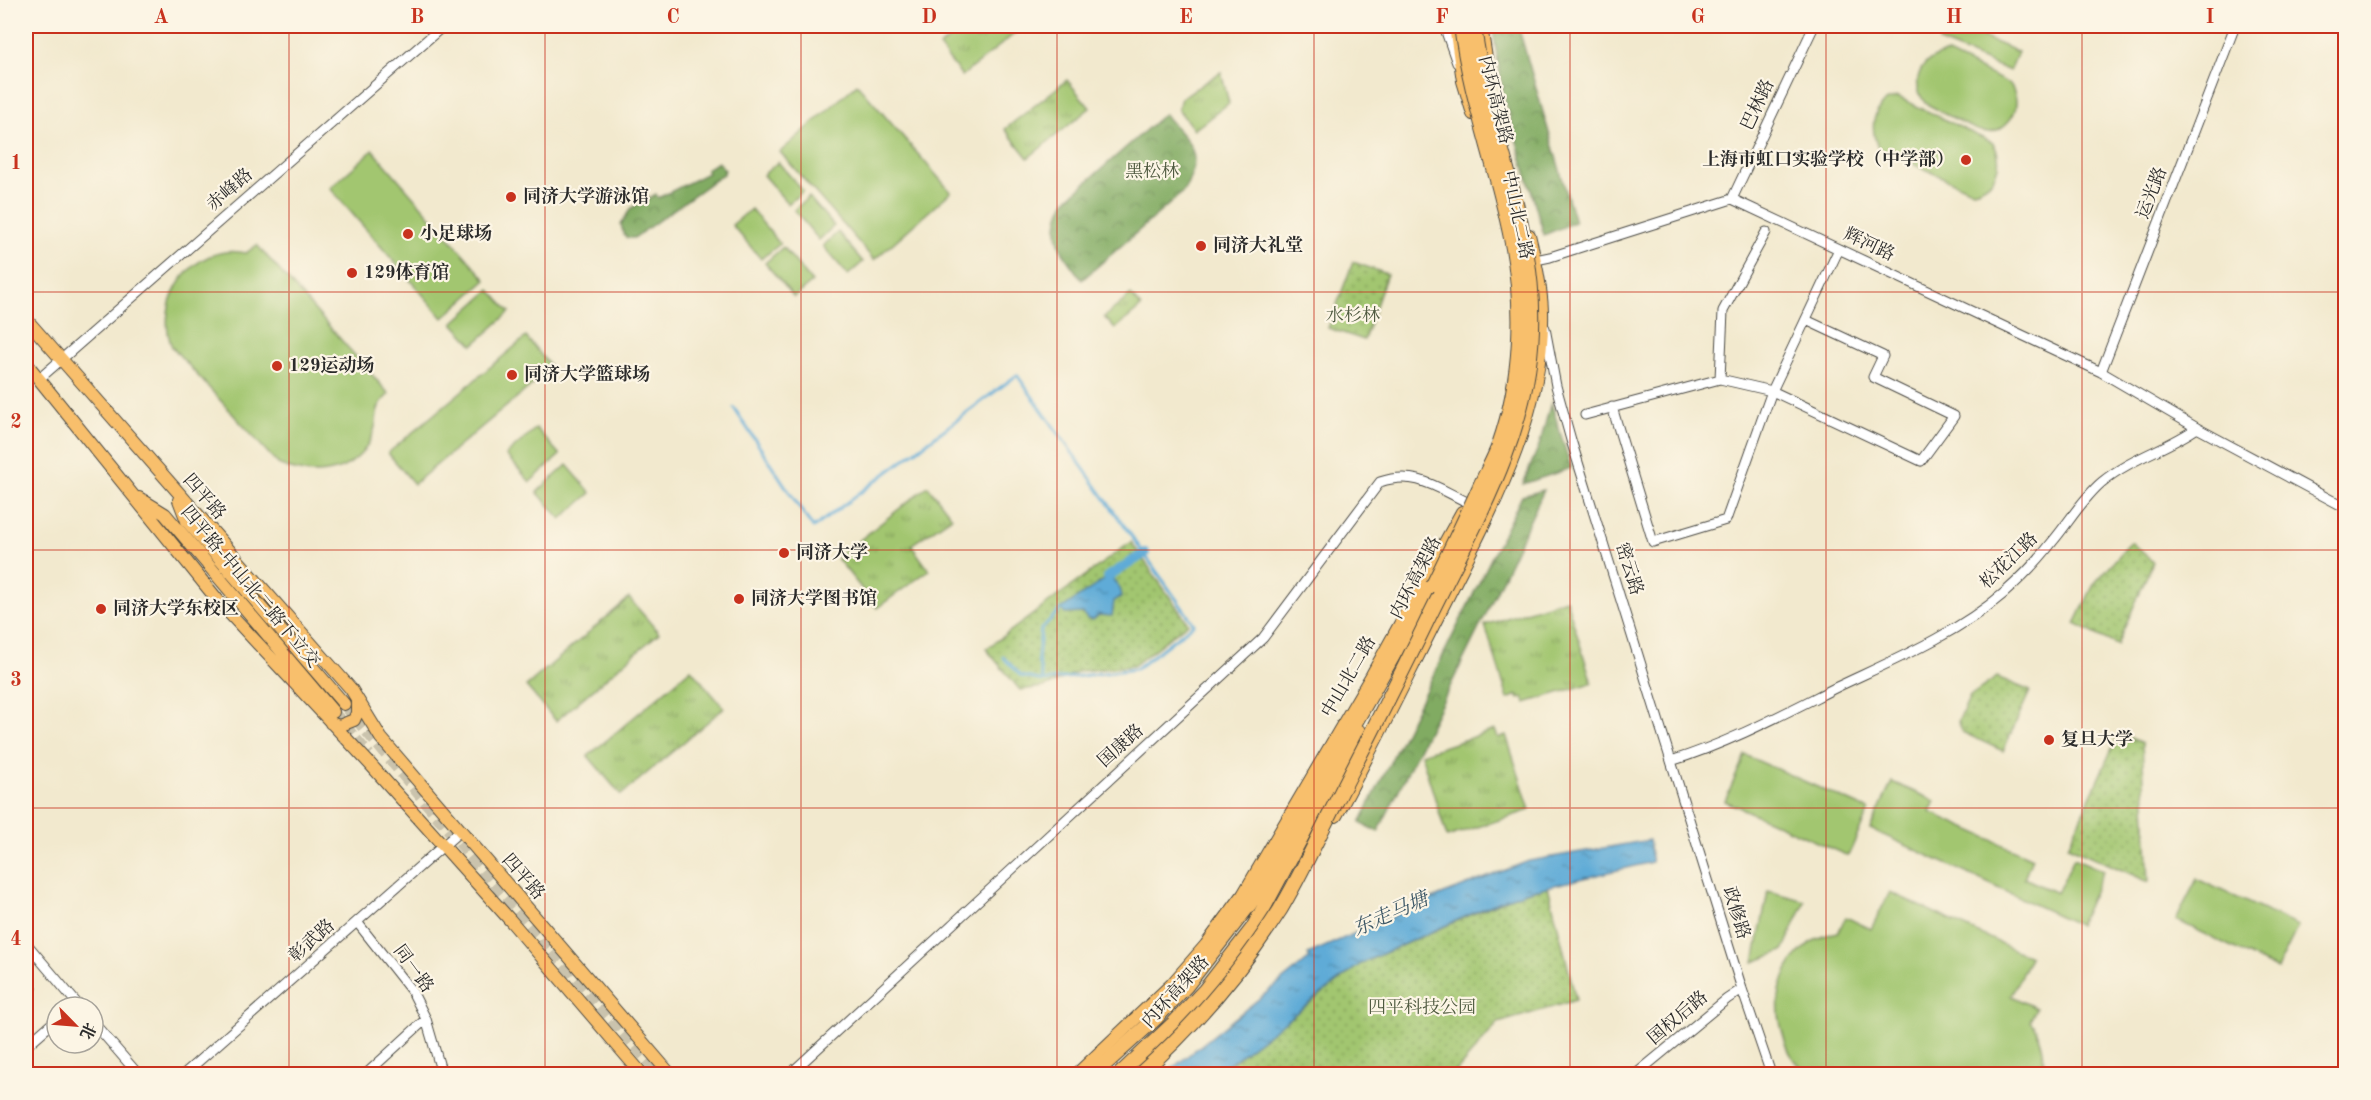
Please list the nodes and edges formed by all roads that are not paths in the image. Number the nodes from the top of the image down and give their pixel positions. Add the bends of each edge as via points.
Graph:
1 (443, 26) edge
2 (1444, 26) edge
3 (1455, 26) edge
4 (1461, 26) edge
5 (1474, 26) edge
6 (1481, 26) edge
7 (1814, 26) edge
8 (2235, 26) edge
9 (1463, 81) junction
10 (1732, 199) junction
11 (1766, 232) dead end
12 (1839, 249) junction
13 (1536, 261) junction
14 (1509, 264) junction
15 (1542, 312) junction
16 (26, 319) edge
17 (1806, 320) junction
18 (61, 360) junction
19 (26, 363) edge
20 (2101, 372) junction
21 (1535, 378) junction
22 (39, 379) junction
23 (1720, 379) junction
24 (1556, 386) junction
25 (1772, 391) junction
26 (1612, 407) junction
27 (1585, 415) dead end
28 (2197, 428) junction
29 (177, 493) junction
30 (1467, 502) junction
31 (2346, 508) edge
32 (1432, 585) junction
33 (357, 697) junction
34 (344, 704) tunnel mouth
35 (332, 717) junction
36 (1671, 761) junction
37 (460, 831) junction
38 (442, 846) junction
39 (357, 922) junction
40 (26, 943) edge
41 (1742, 989) junction
42 (68, 995) edge
43 (426, 1019) junction
44 (45, 1029) edge
45 (105, 1036) edge
46 (26, 1046) edge
47 (26, 1067) edge
48 (32, 1074) edge
49 (138, 1074) edge
50 (184, 1074) edge
51 (366, 1074) edge
52 (442, 1074) edge
53 (642, 1074) edge
54 (670, 1074) edge
55 (790, 1074) edge
56 (1077, 1074) edge
57 (1094, 1074) edge
58 (1122, 1074) edge
59 (1140, 1074) edge
60 (1636, 1074) edge
61 (1771, 1074) edge

1 - 18 street, 赤峰路
2 - 9 street
3 - 9 main road, 中山北二路
4 - 32 highway, 内环高架路, bridge via 1472,87 1512,239 1518,283 1518,352 1499,445
5 - 59 highway, 内环高架路, bridge via 1482,80 1530,266 1530,362 1512,441 1466,544 1280,909 1200,1016
6 - 13 main road, 中山北二路 via 1488,76
7 - 10 street, 巴林路
8 - 20 street, 运光路
9 - 14 main road, 中山北二路 via 1500,206
10 - 12 street, 辉河路
10 - 13 street
11 - 23 street via 1723,311
12 - 17 street
12 - 20 street, 辉河路
13 - 14 street
13 - 15 main road, 中山北二路
14 - 30 main road, 中山北二路 via 1515,324 1508,393 1495,445
15 - 21 main road, 中山北二路
15 - 24 street, 密云路
16 - 18 main road, 四平路
17 - 25 street
17 - 25 street via 1882,356 1873,377 1954,416 1922,461
18 - 22 street, 赤峰路
18 - 29 main road, 四平路
19 - 22 main road
20 - 28 street, 辉河路
21 - 24 street via 1546,374
21 - 58 main road, 中山北二路 via 1513,457 1490,513 1296,889 1237,966
22 - 35 main road, 四平路-中山北二路下立交 via 132,495 165,514
23 - 25 street
23 - 26 street
24 - 36 street, 密云路
25 - 26 street via 1726,520 1653,542
26 - 27 street
28 - 31 street
28 - 36 street, 松花江路 via 2101,483 2028,571 1968,620 1761,725
29 - 33 main road, 四平路
29 - 34 main road, 四平路-中山北二路下立交 via 187,521
30 - 55 street, 国康路 via 1419,479 1394,477 1380,482 1263,638
30 - 56 main road, 中山北二路 via 1244,894 1172,984
32 - 57 highway via 1283,850 1235,926 1157,1017
32 - 58 highway, 内环高架路 via 1253,928 1205,990
33 - 35 main road via 354,720 339,726
33 - 37 main road, 四平路 via 381,738
35 - 38 main road
36 - 41 street, 政修路
37 - 38 street, 彰武路
37 - 54 main road, 四平路
38 - 39 street, 彰武路
38 - 53 main road
39 - 43 street, 同一路 via 413,993
39 - 50 street, 彰武路
40 - 42 street
41 - 60 street, 国权后路
41 - 61 street, 政修路
43 - 51 street
43 - 52 street, 同一路
44 - 46 street
45 - 49 street
47 - 48 street

